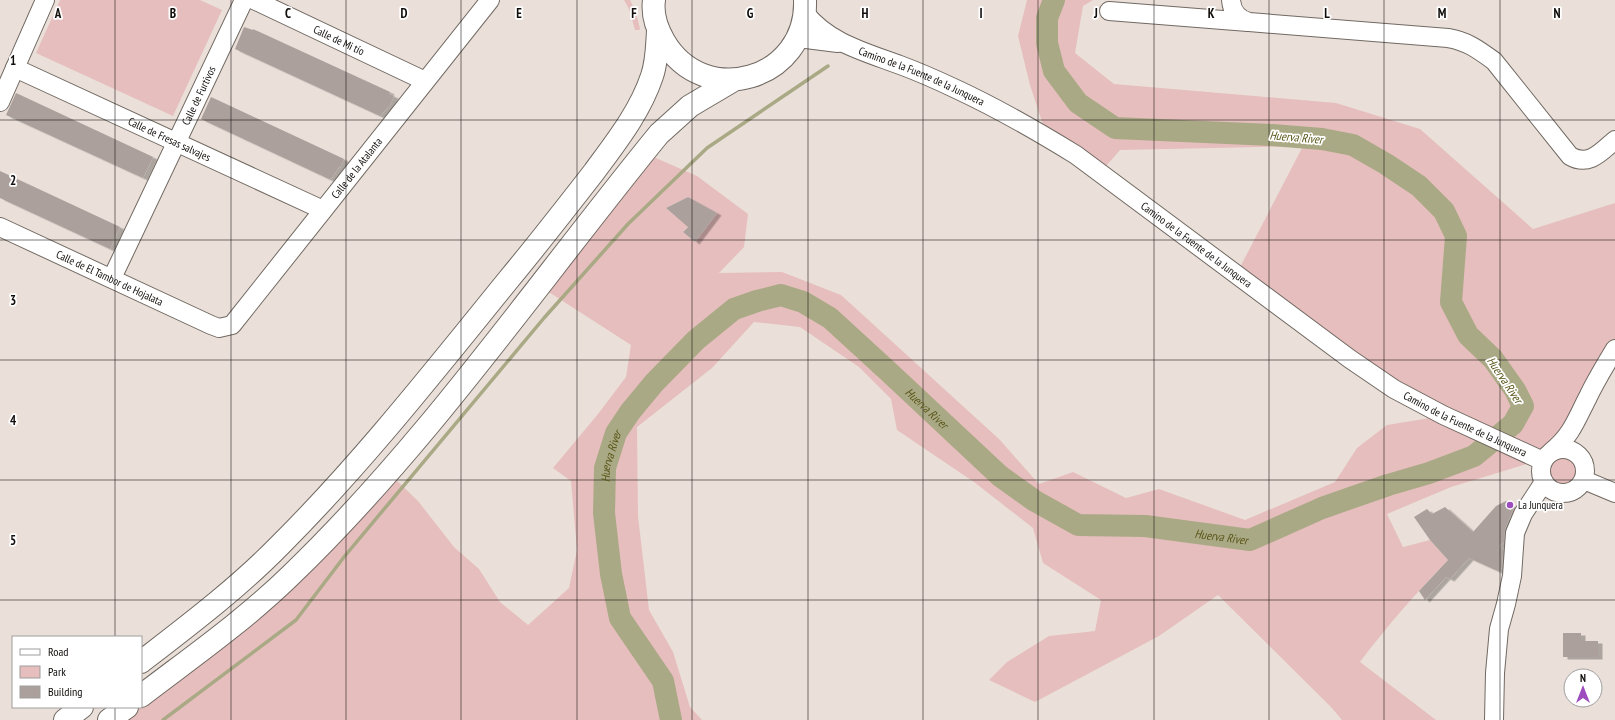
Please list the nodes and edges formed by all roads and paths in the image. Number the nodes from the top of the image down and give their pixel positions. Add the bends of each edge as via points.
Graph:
1 (45, 0) edge
2 (244, 0) edge
3 (254, 0) edge
4 (490, 0) edge
5 (654, 0) edge
6 (1231, 0) edge
7 (805, 7) edge
8 (1109, 11) dead end
9 (1249, 22) junction
10 (658, 31) junction
11 (798, 38) junction
12 (841, 43) junction
13 (15, 68) junction
14 (734, 80) junction
15 (425, 81) junction
16 (0, 102) edge
17 (1615, 140) edge
18 (177, 142) junction
19 (323, 210) junction
20 (0, 227) edge
21 (112, 278) junction
22 (219, 328) joint
23 (1615, 348) edge
24 (1573, 428) junction
25 (1541, 456) junction
26 (1580, 456) junction
27 (1584, 480) junction
28 (1544, 482) junction
29 (1615, 493) edge
30 (142, 661) edge
31 (142, 695) edge
32 (81, 708) edge
33 (126, 708) edge
34 (65, 720) edge
35 (109, 720) edge
36 (1494, 720) edge

1 - 13 street
2 - 18 street, Calle de Furtivos
3 - 15 street, Calle de Mi tío
4 - 15 street, Calle de la Atalanta
5 - 10 highway
6 - 9 street via 1231,7 1236,15
7 - 11 highway
7 - 12 street, Camino de la Fuente de la Junquera via 821,30
8 - 9 street
9 - 17 street via 1462,40 1494,61 1570,156 1577,160 1586,160 1596,156
10 - 14 highway via 677,58 691,69 708,77
10 - 30 highway via 652,76 622,135 452,350 366,454 280,545 208,611
11 - 12 street, Camino de la Fuente de la Junquera
11 - 14 highway via 776,64 751,76
12 - 25 street, Camino de la Fuente de la Junquera via 957,89 1047,137 1076,155 1350,360 1394,389 1443,416
13 - 16 street
13 - 18 street, Calle de Fresas salvajes
14 - 31 highway via 690,106 659,134 479,362 350,515 291,576 237,623
15 - 19 street, Calle de la Atalanta
18 - 19 street, Calle de Fresas salvajes
18 - 21 street, Calle de Furtivos
19 - 22 street, Calle de la Atalanta via 237,320 232,325
20 - 21 street, Calle de El Tambor de Hojalata
21 - 22 street, Calle de El Tambor de Hojalata
23 - 24 street
24 - 25 street via 1560,445
24 - 26 street
25 - 26 street via 1563,448
25 - 28 street
26 - 27 street via 1585,467
27 - 28 street via 1576,489 1565,493 1553,490
27 - 29 street
28 - 36 street via 1523,514 1515,533 1512,576 1499,629
32 - 34 highway
33 - 35 highway

